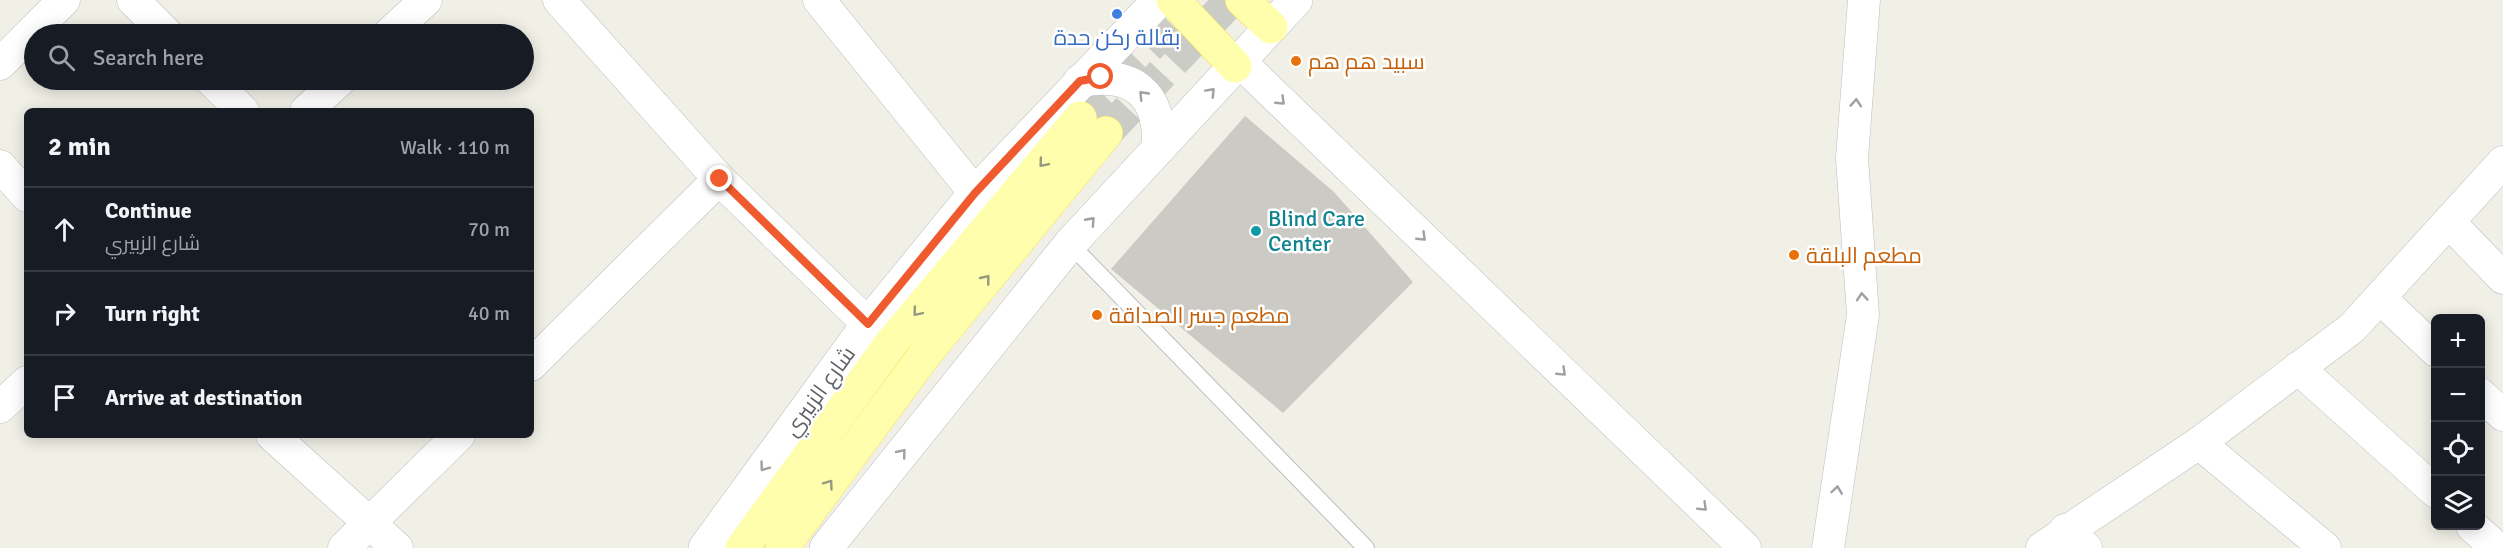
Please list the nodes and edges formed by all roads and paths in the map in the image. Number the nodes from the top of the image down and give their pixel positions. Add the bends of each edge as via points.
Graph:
1 (64, 0) edge
2 (133, 0) edge
3 (426, 0) edge
4 (559, 0) edge
5 (819, 0) edge
6 (1159, 0) edge
7 (1173, 0) edge
8 (1197, 0) edge
9 (1242, 0) edge
10 (1296, 0) edge
11 (1864, 0) edge
12 (40, 24) edge
13 (157, 24) edge
14 (400, 24) edge
15 (1271, 27) junction
16 (24, 40) edge
17 (1237, 63) junction
18 (0, 64) edge
19 (1080, 81) junction
20 (221, 90) edge
21 (329, 90) edge
22 (240, 108) edge
23 (309, 108) edge
24 (1158, 148) junction
25 (2503, 162) edge
26 (0, 166) edge
27 (720, 179) junction
28 (24, 193) edge
29 (975, 193) junction
30 (2449, 222) junction
31 (1070, 244) junction
32 (2503, 278) edge
33 (2380, 298) junction
34 (868, 324) junction
35 (2431, 346) edge
36 (534, 361) edge
37 (2298, 368) junction
38 (24, 384) edge
39 (2485, 398) edge
40 (0, 407) edge
41 (2503, 415) edge
42 (275, 438) edge
43 (456, 438) edge
44 (2199, 443) junction
45 (2431, 488) edge
46 (370, 523) junction
47 (2477, 530) edge
48 (2064, 542) edge
49 (344, 548) edge
50 (398, 548) edge
51 (705, 548) edge
52 (742, 548) edge
53 (782, 548) edge
54 (826, 548) edge
55 (1366, 548) edge
56 (1745, 548) edge
57 (1828, 548) edge
58 (2325, 548) edge
59 (2497, 548) edge

1 - 12 street
2 - 13 street
3 - 14 street
4 - 27 street
5 - 29 street
6 - 19 main road, شارع الزبيري
7 - 17 main road
8 - 17 main road
9 - 15 main road
10 - 15 main road
57 -> 11 street via 1863,315 1852,158
15 - 17 main road
16 - 18 street
24 -> 17 main road
17 -> 56 street
24 -> 19 main road via 1160,127 1141,90 1122,80 1101,77
19 - 29 main road, شارع الزبيري
20 - 22 street
21 - 23 street
31 -> 24 main road
25 - 30 street
26 - 28 street
27 - 34 street
27 - 36 street
29 - 34 main road, شارع الزبيري
30 - 32 street
30 - 33 street
54 -> 31 main road
31 - 55 lane
33 - 35 street
33 - 37 street via 2352,328
34 -> 51 main road, شارع الزبيري
37 - 44 street
37 - 45 street
38 - 40 street
39 - 41 street
42 - 46 street
43 - 46 street
44 - 48 street
44 - 58 street
46 - 49 street
46 - 50 street
47 - 59 street
53 -> 52 main road, شارع الزبيري via 1093,126 891,342

